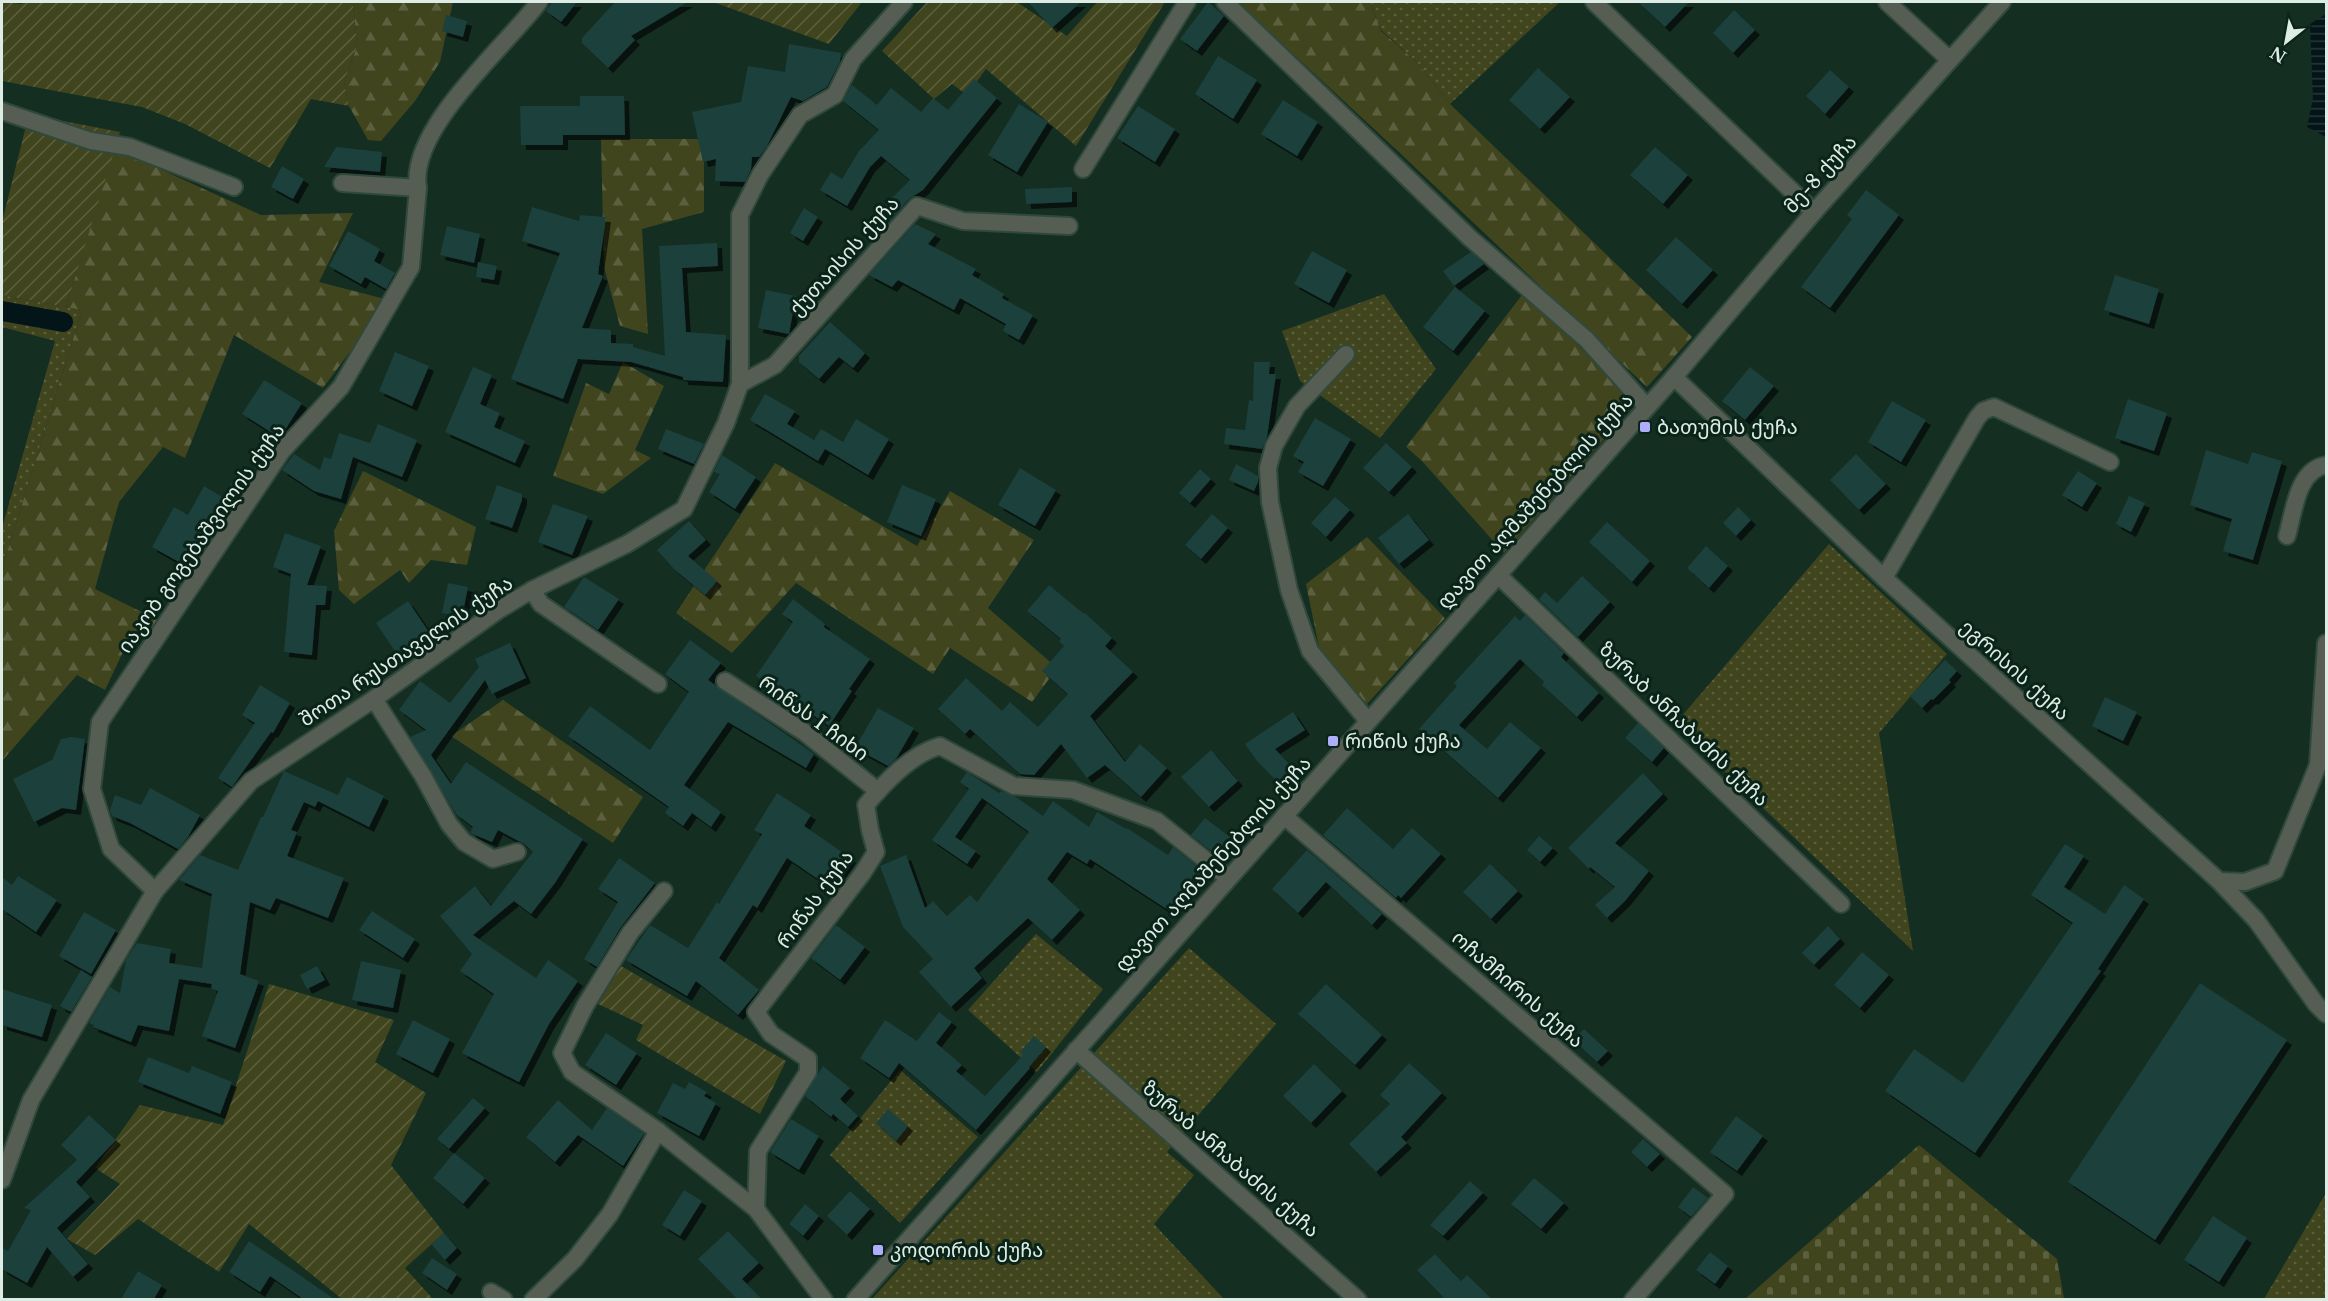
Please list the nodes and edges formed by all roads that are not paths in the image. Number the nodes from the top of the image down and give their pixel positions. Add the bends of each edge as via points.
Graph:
1 (539, 2) edge
2 (904, 2) edge
3 (1187, 2) edge
4 (1225, 2) edge
5 (1594, 2) edge
6 (1887, 2) edge
7 (2002, 2) edge
8 (1950, 60) junction
9 (2, 111) edge
10 (1083, 169) dead end
11 (342, 183) dead end
12 (234, 187) dead end
13 (418, 188) junction
14 (1814, 212) junction
15 (1069, 226) dead end
16 (1346, 354) dead end
17 (1674, 377) junction
18 (740, 384) junction
19 (1647, 407) junction
20 (2110, 462) dead end
21 (2326, 465) edge
22 (2287, 536) dead end
23 (1498, 575) junction
24 (1884, 578) junction
25 (532, 590) junction
26 (2326, 643) edge
27 (725, 681) dead end
28 (658, 684) dead end
29 (374, 699) junction
30 (1368, 721) junction
31 (878, 791) junction
32 (1284, 816) junction
33 (517, 852) dead end
34 (1228, 878) junction
35 (2219, 881) junction
36 (155, 891) junction
37 (664, 891) dead end
38 (1841, 904) dead end
39 (2321, 1009) edge
40 (1076, 1050) junction
41 (658, 1131) junction
42 (2, 1180) edge
43 (756, 1209) junction
44 (533, 1299) edge
45 (824, 1299) edge
46 (855, 1299) edge
47 (1358, 1299) edge
48 (1633, 1299) edge

1 - 13 street, იაკობ გოგებაშვილის ქუჩა via 471,78 442,118 423,150
2 - 18 street, შოთა რუსთაველის ქუჩა via 853,58 835,95 800,115 760,175 740,215
3 - 10 street
4 - 19 street via 1470,238 1587,340
5 - 14 street
6 - 8 street
7 - 8 street, მე-8 ქუჩა
8 - 14 street, მე-8 ქუჩა
9 - 12 street via 91,141 130,147
11 - 13 street
13 - 36 street, იაკობ გოგებაშვილის ქუჩა via 411,267 341,387 282,451 100,722 92,789 111,849
14 - 17 street, მე-8 ქუჩა
15 - 18 street, ქუთაისის ქუჩა via 963,221 916,206 775,365
16 - 30 street via 1297,406 1275,446 1268,468 1270,502 1289,590 1310,651
17 - 19 street, დავით აღმაშენებლის ქუჩა
17 - 24 street, ეგრისის ქუჩა
18 - 25 street, შოთა რუსთაველის ქუჩა via 726,423 684,509 627,544
19 - 23 street, დავით აღმაშენებლის ქუჩა
20 - 24 street via 1994,407 1983,411
21 - 22 street via 2310,472 2302,482
23 - 30 street, დავით აღმაშენებლის ქუჩა
23 - 38 street, ზურაბ ანჩაბაძის ქუჩა
24 - 35 street, ეგრისის ქუჩა
25 - 28 street via 541,603
25 - 29 street, შოთა რუსთაველის ქუჩა via 497,610
26 - 35 street via 2318,765 2276,871 2245,882
27 - 31 street, რიწას I ჩიხი via 804,732
29 - 33 street via 404,743 448,824 464,842 493,859
29 - 36 street, შოთა რუსთაველის ქუჩა via 251,782
30 - 32 street, დავით აღმაშენებლის ქუჩა
31 - 34 street, რიწას ქუჩა via 924,751 940,746 1014,786 1073,790 1157,821
31 - 43 street, რიწას ქუჩა via 866,805 876,852 756,1012 771,1034 808,1059 808,1072 758,1150
32 - 34 street, დავით აღმაშენებლის ქუჩა
32 - 48 street, ოჩამჩირის ქუჩა via 1725,1194
34 - 40 street, დავით აღმაშენებლის ქუჩა
35 - 39 street, ეგრისის ქუჩა via 2256,920
36 - 42 street, შოთა რუსთაველის ქუჩა via 31,1100
37 - 41 street via 630,933 585,1006 562,1053 572,1072
40 - 46 street, დავით აღმაშენებლის ქუჩა
40 - 47 street, ზურაბ ანჩაბაძის ქუჩა
41 - 43 street
41 - 44 street via 610,1214 575,1259
43 - 45 street

